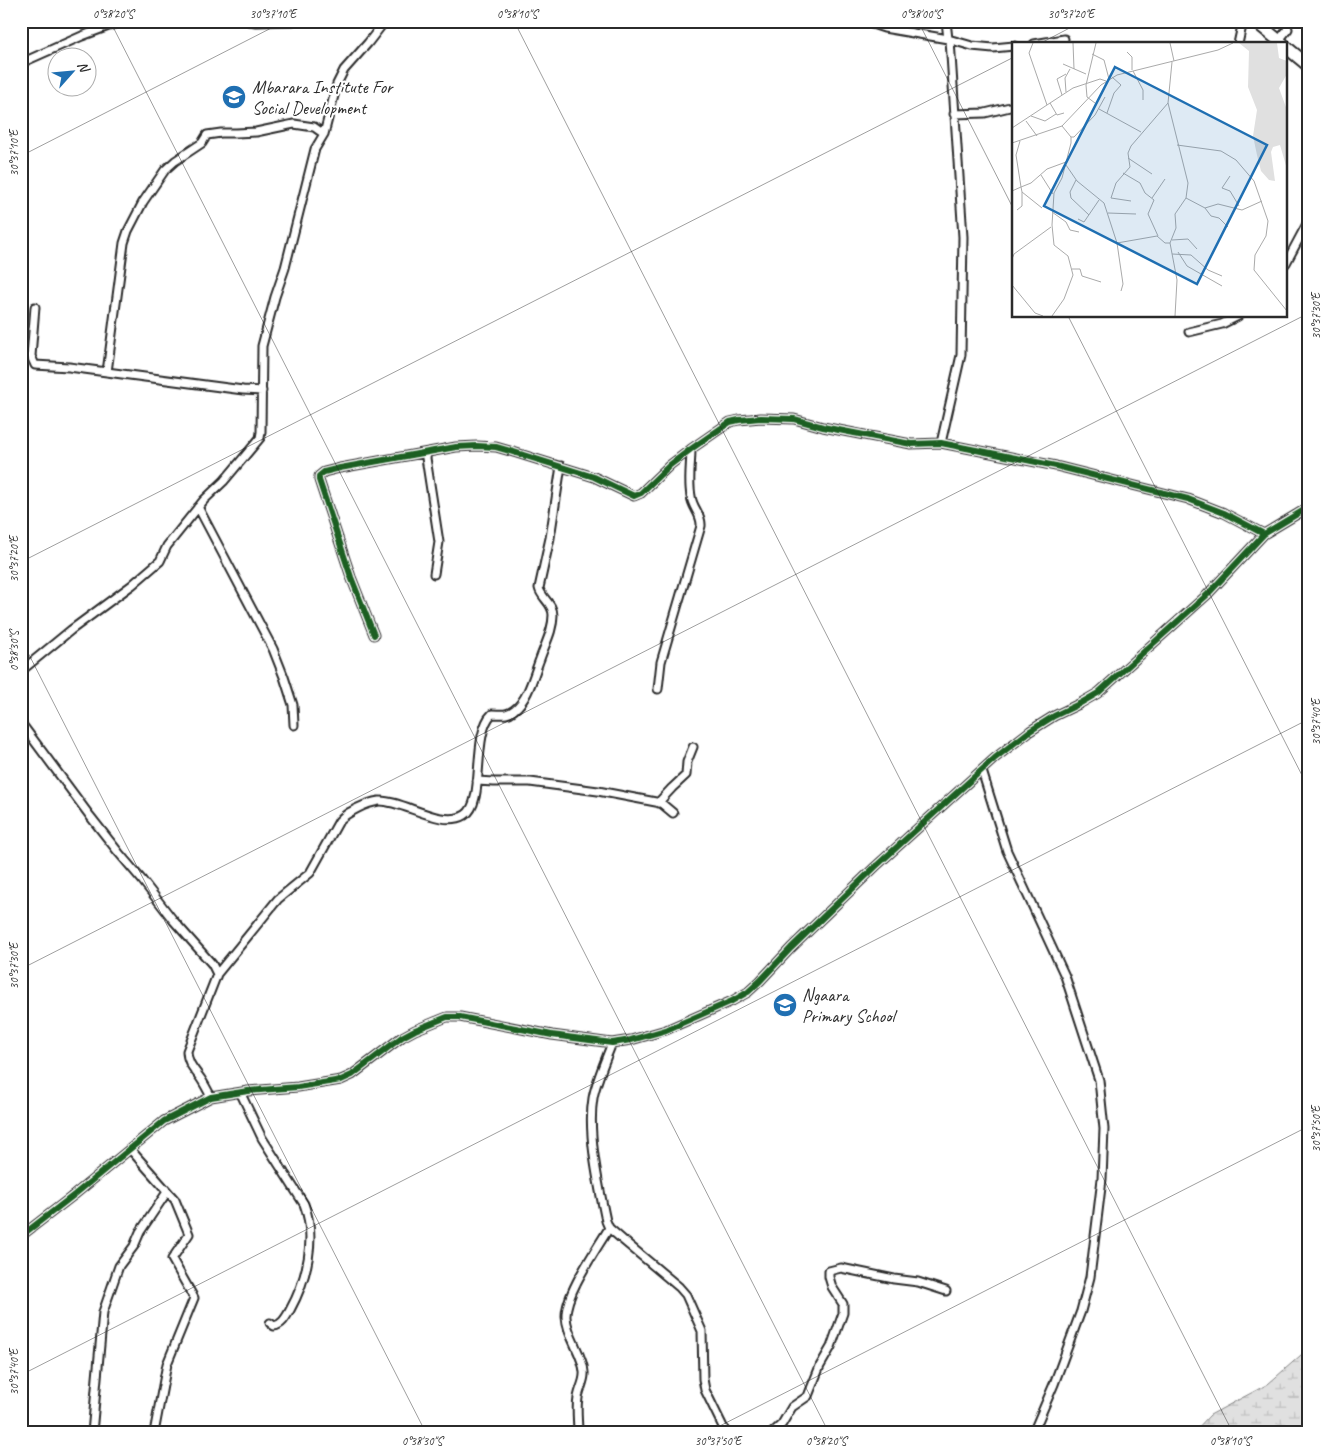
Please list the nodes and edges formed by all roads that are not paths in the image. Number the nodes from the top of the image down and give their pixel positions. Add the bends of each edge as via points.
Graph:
1 (122, 21) edge
2 (248, 21) edge
3 (293, 21) edge
4 (385, 21) edge
5 (863, 21) edge
6 (946, 21) edge
7 (1243, 21) edge
8 (1254, 21) edge
9 (1283, 21) edge
10 (949, 39) junction
11 (1064, 39) dead end
12 (1046, 42) edge
13 (1238, 42) edge
14 (1280, 42) edge
15 (1284, 42) edge
16 (1012, 46) edge
17 (1288, 48) edge
18 (21, 63) edge
19 (1309, 66) edge
20 (1012, 106) edge
21 (954, 114) junction
22 (324, 134) junction
23 (1309, 220) edge
24 (1288, 259) edge
25 (35, 307) dead end
26 (1234, 318) edge
27 (1189, 332) dead end
28 (107, 372) junction
29 (262, 391) junction
30 (941, 443) junction
31 (691, 448) junction
32 (427, 453) junction
33 (561, 466) junction
34 (198, 507) junction
35 (1309, 507) edge
36 (1264, 534) junction
37 (434, 574) dead end
38 (374, 635) dead end
39 (21, 671) edge
40 (658, 689) dead end
41 (21, 723) edge
42 (294, 725) dead end
43 (693, 747) dead end
44 (982, 771) junction
45 (477, 781) junction
46 (658, 803) junction
47 (673, 812) dead end
48 (217, 974) junction
49 (612, 1042) junction
50 (239, 1093) junction
51 (212, 1097) junction
52 (130, 1149) junction
53 (167, 1192) junction
54 (610, 1228) junction
55 (21, 1236) edge
56 (946, 1291) dead end
57 (270, 1323) dead end
58 (92, 1433) edge
59 (154, 1433) edge
60 (578, 1433) edge
61 (726, 1433) edge
62 (772, 1433) edge
63 (1033, 1433) edge

1 - 18 street
2 - 3 street
4 - 22 street via 344,70 337,84
5 - 10 street via 884,28
6 - 10 street
7 - 13 street
8 - 14 main road
9 - 15 street via 1288,29
10 - 16 street via 972,46
10 - 21 street
11 - 12 street
17 - 19 main road
20 - 21 street via 985,113
21 - 30 street via 963,237 961,355
22 - 28 street via 314,127 294,124 256,132 207,135 202,143 165,170 139,208 124,243
22 - 29 street via 315,149 262,346
23 - 24 street
25 - 28 street via 31,356 35,365
26 - 27 street
28 - 29 street
29 - 34 street via 260,438
30 - 31 street via 912,444 794,419 762,418 730,422
30 - 36 street via 1056,466 1188,499
31 - 33 street via 634,496
31 - 40 street via 691,498 701,517 701,526 661,662
32 - 33 street via 456,447 496,447
32 - 37 street via 439,542
32 - 38 street via 381,459 324,472 319,476 351,578
33 - 45 street via 539,588 551,605 550,635 532,682 518,707 506,715 490,716 481,743
34 - 39 street via 154,566
34 - 42 street via 273,649 294,705
35 - 36 street
36 - 44 street via 1207,595 1098,693 1030,731
41 - 48 street via 90,816
43 - 46 street via 686,775
44 - 49 street via 875,867 748,992 666,1030
44 - 63 street via 1007,851 1065,976 1099,1080 1104,1129 1100,1198 1090,1277 1081,1311
45 - 46 street via 567,786
45 - 48 street via 473,807 460,817 425,814 379,801 344,815 310,873 278,899
46 - 47 street
48 - 51 street via 187,1051 190,1064
49 - 50 street via 447,1017 402,1037 341,1080
49 - 54 street via 593,1096 592,1110 594,1150
50 - 51 street
50 - 57 street via 308,1214 309,1251 303,1283 281,1324 274,1326
51 - 52 street via 164,1121
52 - 53 street
52 - 55 street
53 - 58 street via 119,1266 103,1312
53 - 59 street via 175,1200 189,1234 172,1259 194,1298 167,1364
54 - 60 street via 568,1302 566,1317 570,1336 584,1372 578,1396
54 - 61 street via 686,1295 702,1331 706,1390
56 - 62 street via 918,1282 841,1268 829,1271 832,1287 843,1304 843,1313 808,1396 792,1407

